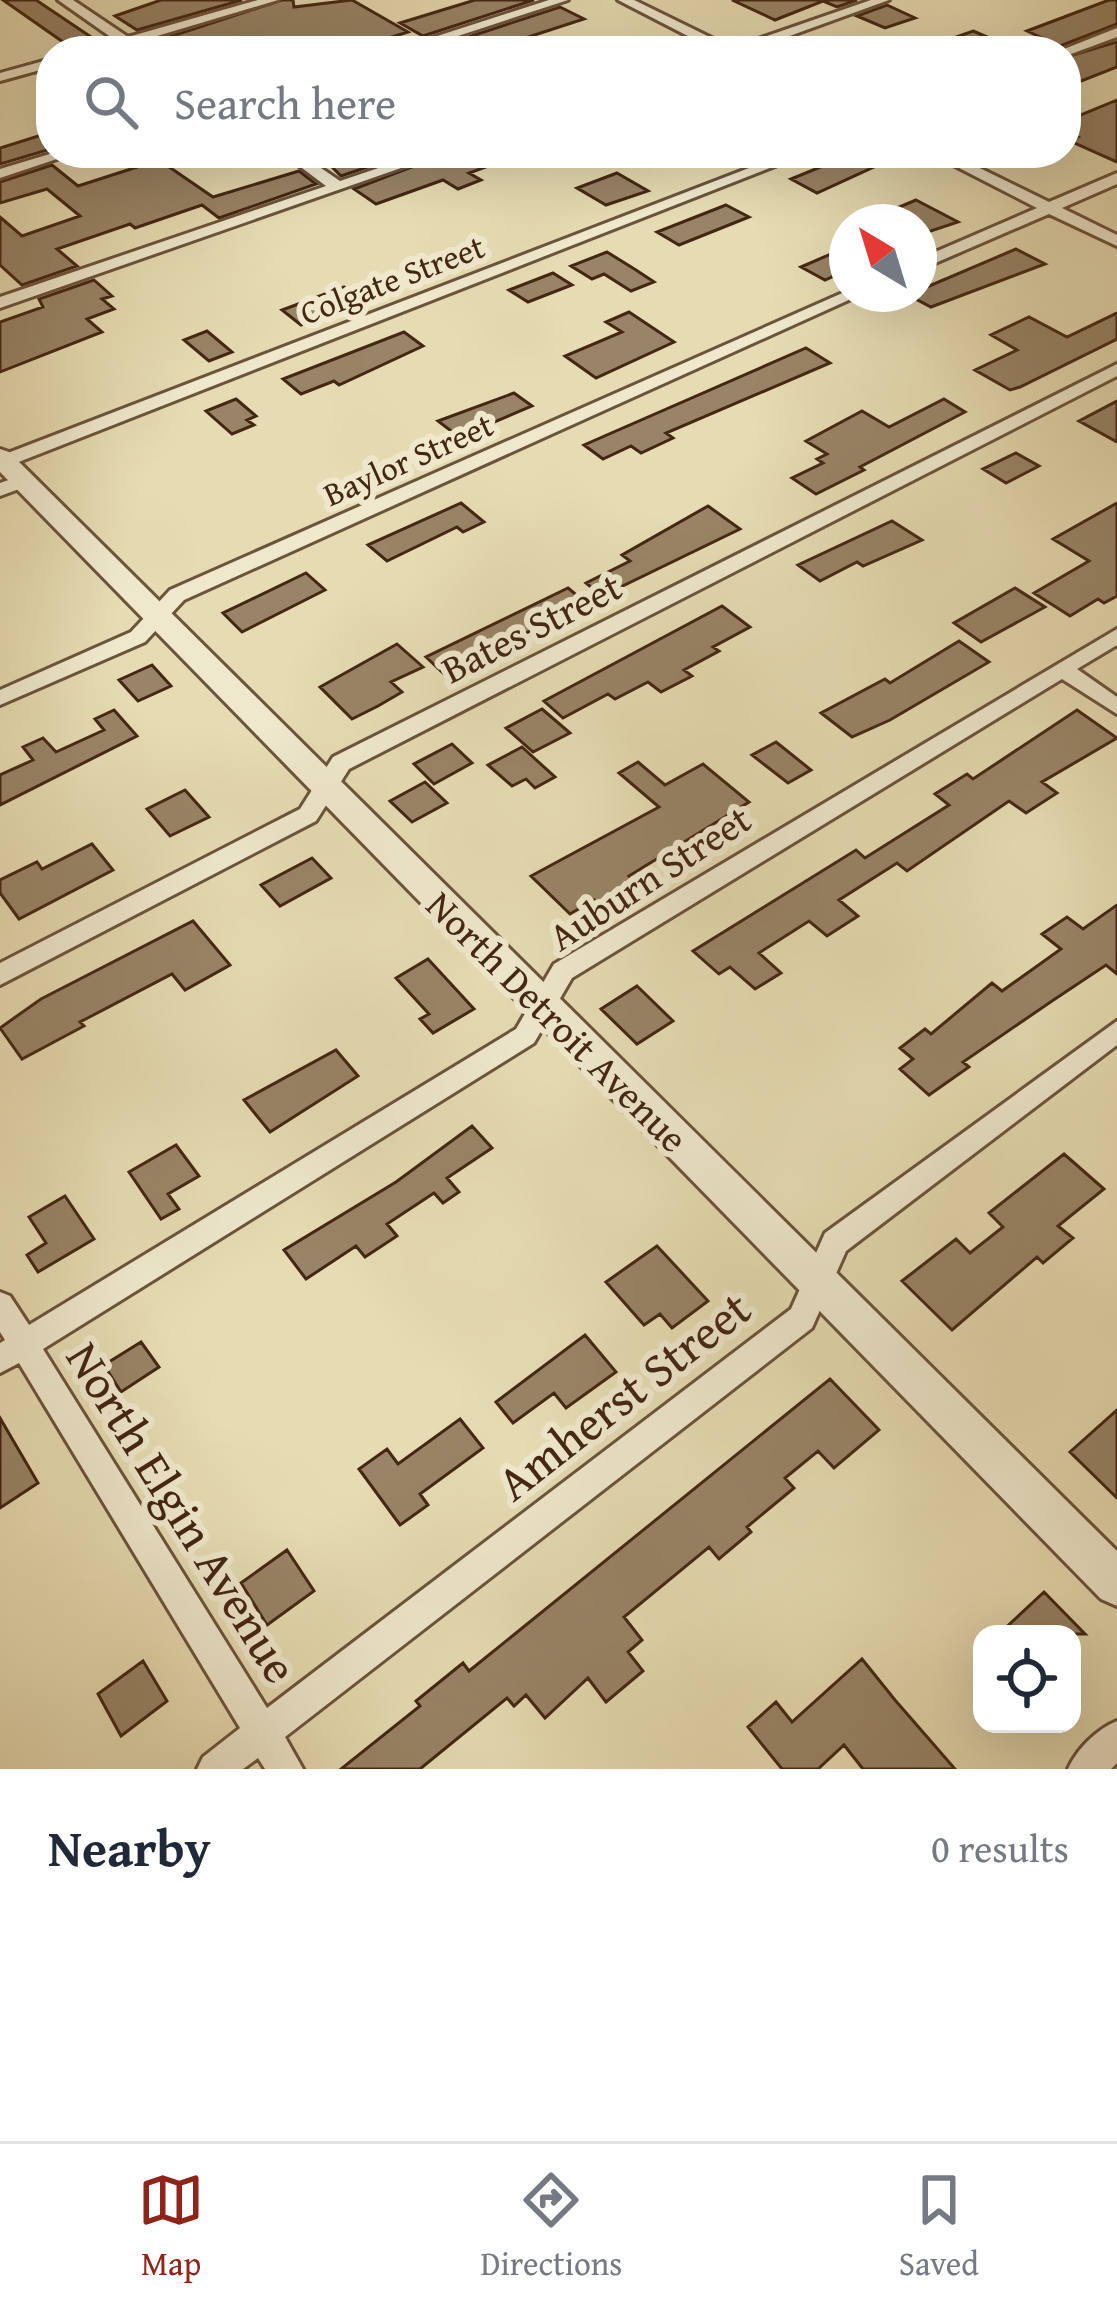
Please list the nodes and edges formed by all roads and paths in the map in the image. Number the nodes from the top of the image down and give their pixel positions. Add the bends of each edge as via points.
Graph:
1 (64, 0) edge
2 (272, 0) edge
3 (562, 0) edge
4 (624, 0) edge
5 (883, 0) edge
6 (1117, 32) edge
7 (118, 36) edge
8 (144, 36) edge
9 (446, 36) edge
10 (700, 36) edge
11 (776, 36) edge
12 (1081, 45) edge
13 (36, 67) edge
14 (0, 77) edge
15 (36, 163) edge
16 (311, 168) edge
17 (393, 168) edge
18 (764, 168) edge
19 (968, 168) edge
20 (0, 174) edge
21 (1117, 178) edge
22 (338, 187) junction
23 (1049, 208) junction
24 (1117, 241) edge
25 (937, 258) edge
26 (0, 302) edge
27 (829, 305) edge
28 (1117, 369) edge
29 (7, 472) edge
30 (158, 616) junction
31 (1117, 636) edge
32 (1062, 669) junction
33 (0, 698) edge
34 (1117, 706) edge
35 (326, 788) junction
36 (0, 975) edge
37 (543, 1006) junction
38 (1117, 1031) edge
39 (818, 1281) junction
40 (0, 1305) edge
41 (12, 1352) edge
42 (1117, 1583) edge
43 (263, 1732) junction
44 (1117, 1738) edge
45 (215, 1769) edge
46 (285, 1769) edge
47 (1086, 1769) edge

1 - 7 street
2 - 8 street
3 - 9 street
4 - 10 street
5 - 11 street
6 - 12 street
13 - 14 street
15 - 20 street
16 - 22 street
17 - 22 street
18 - 29 street, Colgate Street
19 - 23 street
21 - 23 street
22 - 26 street
23 - 24 street
23 - 25 street
27 - 30 street, Baylor Street via 177,595
28 - 35 street, Bates Street via 341,763
29 - 30 street, North Detroit Avenue
30 - 33 street, Baylor Street via 138,637
30 - 35 street, North Detroit Avenue
31 - 32 street, Auburn Street
32 - 34 street
32 - 37 street, Auburn Street via 563,971
35 - 36 street, Bates Street via 308,815
35 - 37 street, North Detroit Avenue
37 - 39 street, North Detroit Avenue
37 - 41 street, Auburn Street via 525,1036
38 - 39 street, Amherst Street via 835,1242
39 - 42 street, North Detroit Avenue
39 - 43 street, Amherst Street via 802,1318
40 - 41 street, North Elgin Avenue
41 - 43 street, North Elgin Avenue
43 - 45 street, Amherst Street
43 - 46 street, North Elgin Avenue
44 - 47 street

